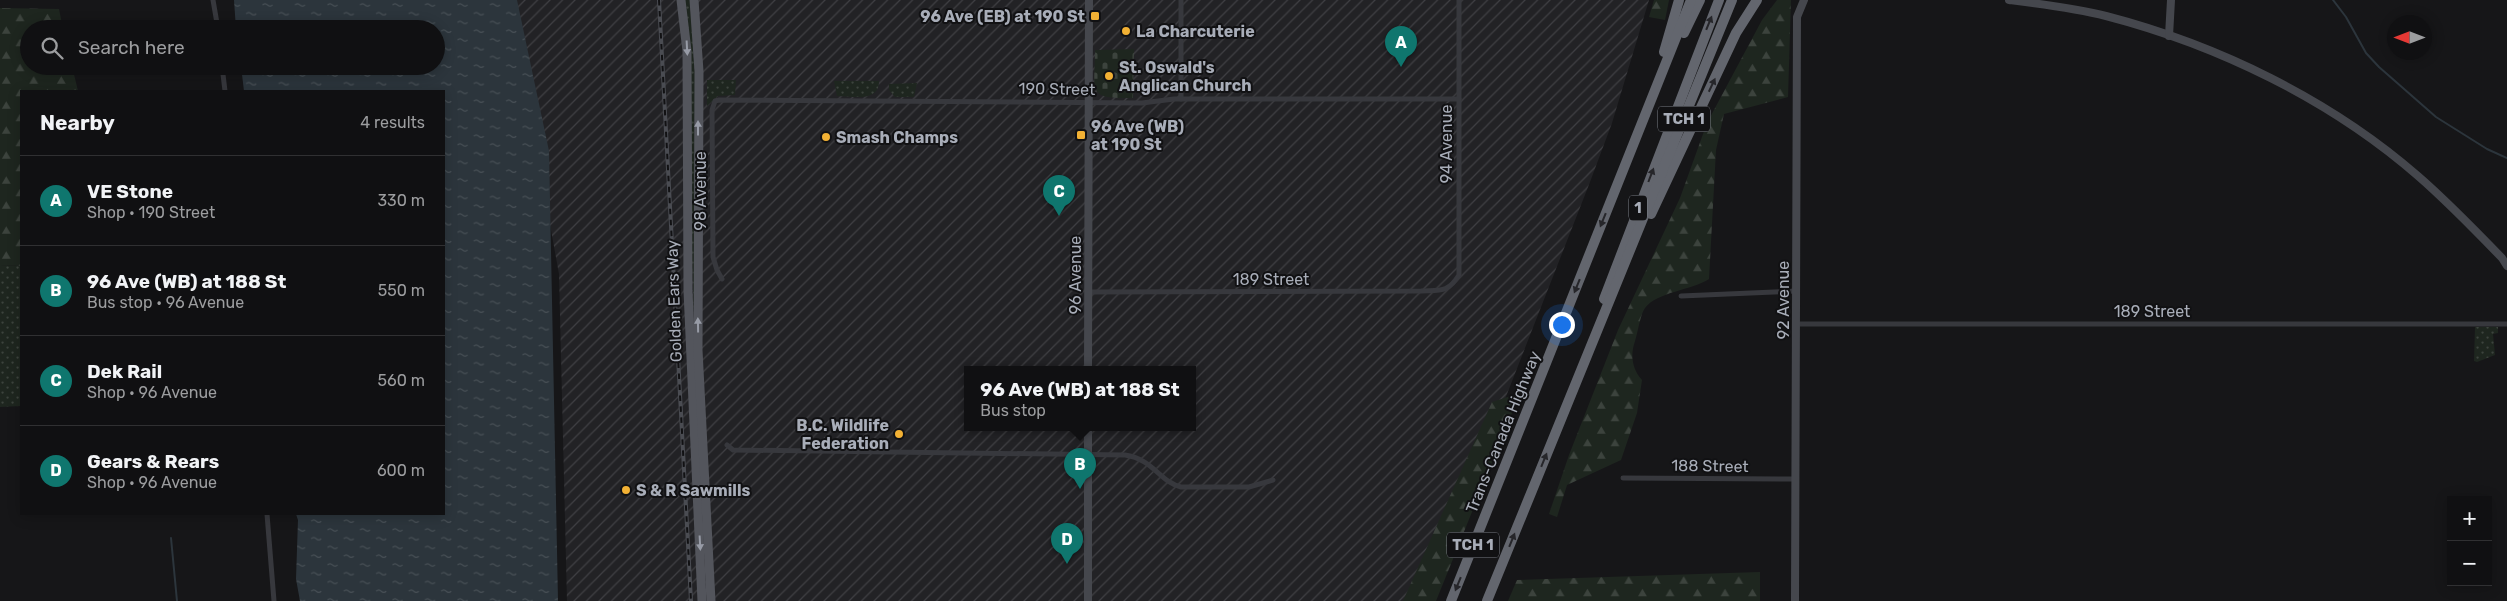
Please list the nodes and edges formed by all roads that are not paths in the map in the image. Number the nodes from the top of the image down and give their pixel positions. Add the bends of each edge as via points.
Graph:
1 (213, 0) edge
2 (681, 0) edge
3 (694, 0) edge
4 (1089, 0) edge
5 (1181, 0) edge
6 (1459, 0) edge
7 (1679, 0) edge
8 (1691, 0) edge
9 (1700, 0) edge
10 (1719, 0) edge
11 (1732, 0) edge
12 (1757, 0) edge
13 (1804, 0) edge
14 (2009, 0) edge
15 (2170, 0) edge
16 (216, 20) edge
17 (2169, 36) junction
18 (223, 75) edge
19 (1660, 78) junction
20 (225, 90) edge
21 (1180, 99) junction
22 (1459, 99) junction
23 (715, 101) joint
24 (1088, 102) junction
25 (1648, 110) junction
26 (1636, 238) junction
27 (2505, 259) edge
28 (2507, 266) edge
29 (722, 279) dead end
30 (1453, 286) joint
31 (1796, 291) junction
32 (1088, 292) junction
33 (1681, 296) dead end
34 (1796, 324) junction
35 (2507, 324) edge
36 (1088, 366) edge
37 (1561, 418) junction
38 (1088, 431) edge
39 (727, 445) dead end
40 (1088, 454) junction
41 (1623, 478) dead end
42 (1796, 479) junction
43 (1273, 480) dead end
44 (267, 515) edge
45 (274, 601) edge
46 (702, 601) edge
47 (711, 601) edge
48 (1088, 601) edge
49 (1451, 601) edge
50 (1487, 601) edge
51 (1795, 601) edge

1 - 16 street
2 -> 46 main road, Golden Ears Way via 687,51 688,292
47 -> 3 main road, Golden Ears Way via 698,341 699,71
4 - 24 main road, 96 Avenue
5 - 21 street
6 - 22 street, 94 Avenue
7 - 25 highway
8 - 19 highway, Trans-Canada Highway / TCH 1
9 - 19 highway, Trans-Canada Highway
37 -> 10 highway, 1
11 - 26 highway, TCH 1
26 -> 12 highway via 1658,204 1736,32
13 - 31 main road, 92 Avenue via 1798,17
14 - 17 main road via 2105,16
15 - 17 main road
17 - 27 main road via 2255,72 2354,128 2418,176
18 - 20 street
19 - 25 highway, Trans-Canada Highway / TCH 1
21 - 22 street, 190 Street
21 - 24 street, 190 Street via 1142,103
22 - 30 street, 94 Avenue via 1459,275
23 - 24 street, 190 Street
23 - 29 street, 98 Avenue via 712,110 713,257
24 - 32 main road, 96 Avenue
25 -> 49 highway, Trans-Canada Highway / TCH 1
26 - 37 highway, TCH 1
27 - 28 main road
30 - 32 street, 189 Street via 1443,290
31 - 33 street
31 - 34 main road, 92 Avenue
32 - 36 main road, 96 Avenue
34 - 35 street, 189 Street
34 - 42 main road, 92 Avenue
50 -> 37 highway, TCH 1
38 - 40 main road
39 - 40 street via 733,450
40 - 43 street via 1138,457 1181,487 1248,487
40 - 48 main road
41 - 42 street, 188 Street
42 - 51 main road, 92 Avenue
44 - 45 street

